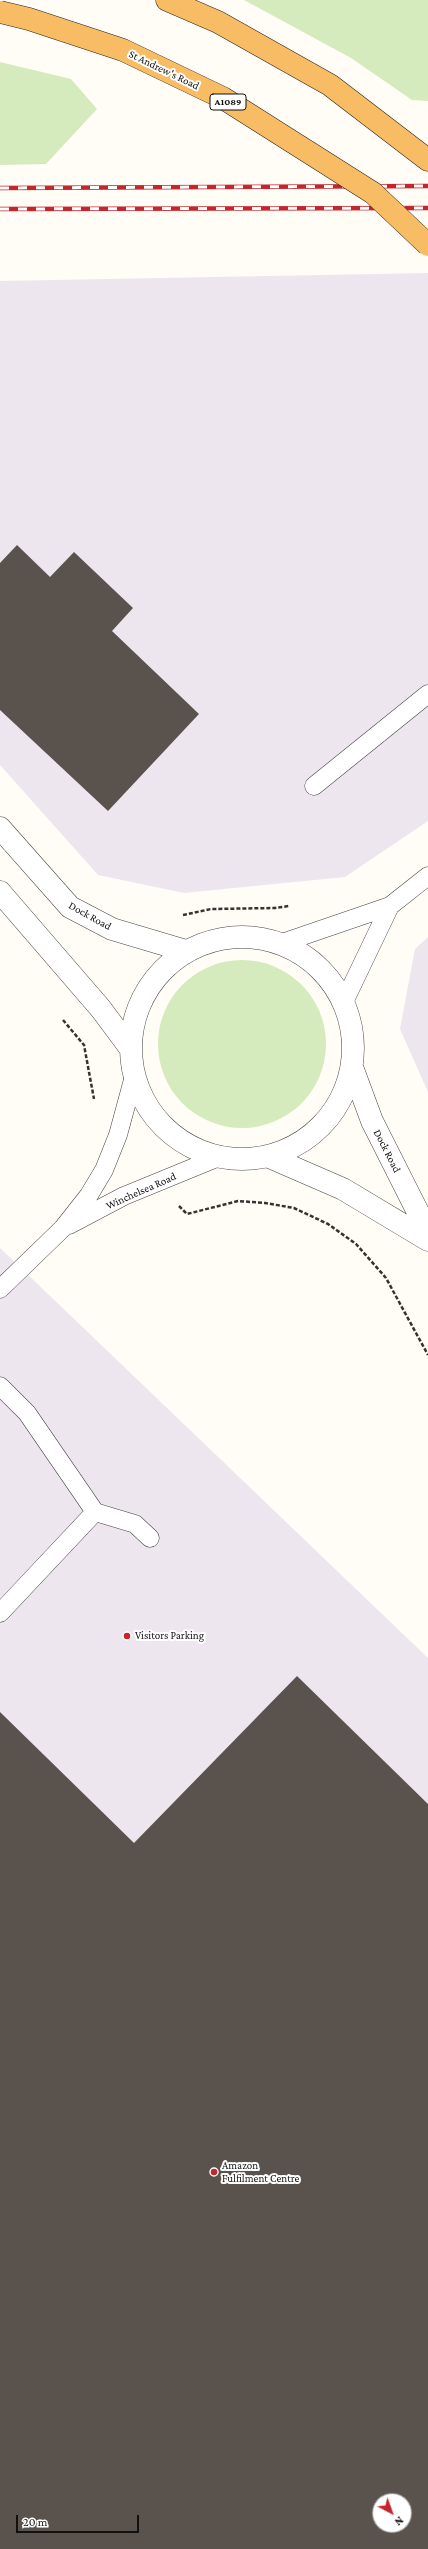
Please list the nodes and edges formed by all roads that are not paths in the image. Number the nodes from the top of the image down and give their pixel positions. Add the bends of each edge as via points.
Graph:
1 (167, 0) edge
2 (0, 12) edge
3 (428, 160) edge
4 (428, 245) edge
5 (428, 694) edge
6 (314, 786) dead end
7 (0, 828) edge
8 (428, 876) edge
9 (0, 892) edge
10 (390, 906) junction
11 (282, 943) junction
12 (186, 951) junction
13 (344, 1002) junction
14 (130, 1048) junction
15 (352, 1066) junction
16 (134, 1076) junction
17 (267, 1156) junction
18 (219, 1157) junction
19 (63, 1228) junction
20 (428, 1232) edge
21 (428, 1240) edge
22 (0, 1289) edge
23 (0, 1386) edge
24 (95, 1512) junction
25 (150, 1538) dead end
26 (0, 1613) edge

1 - 3 highway via 218,22 330,85
2 - 4 highway, St Andrew's Road / A1089, bridge via 123,50 223,98 373,193
5 - 6 lane
7 - 12 street, Dock Road via 70,907 112,929
8 - 10 lane
9 - 14 street, Dock Road via 101,1009
10 - 11 lane
10 - 13 lane
11 - 12 street, Dock Road via 258,937 233,936 209,941
11 - 13 street, Dock Road via 307,957 329,977
12 - 14 street, Dock Road via 157,976 137,1010
13 - 15 street, Dock Road via 353,1033
14 - 16 street, Dock Road
15 - 17 street, Dock Road via 342,1097 323,1124 298,1144
15 - 20 street, Dock Road via 372,1121
16 - 18 street, Dock Road via 143,1100 156,1120 174,1136 196,1149
16 - 19 lane, Winchelsea Road via 118,1135 104,1170 89,1195
17 - 18 street, Dock Road via 243,1159
17 - 21 street via 343,1189
18 - 19 lane, Winchelsea Road via 124,1196
19 - 22 lane, Winchelsea Road
23 - 24 lane via 27,1413
24 - 25 lane via 135,1524
24 - 26 lane

